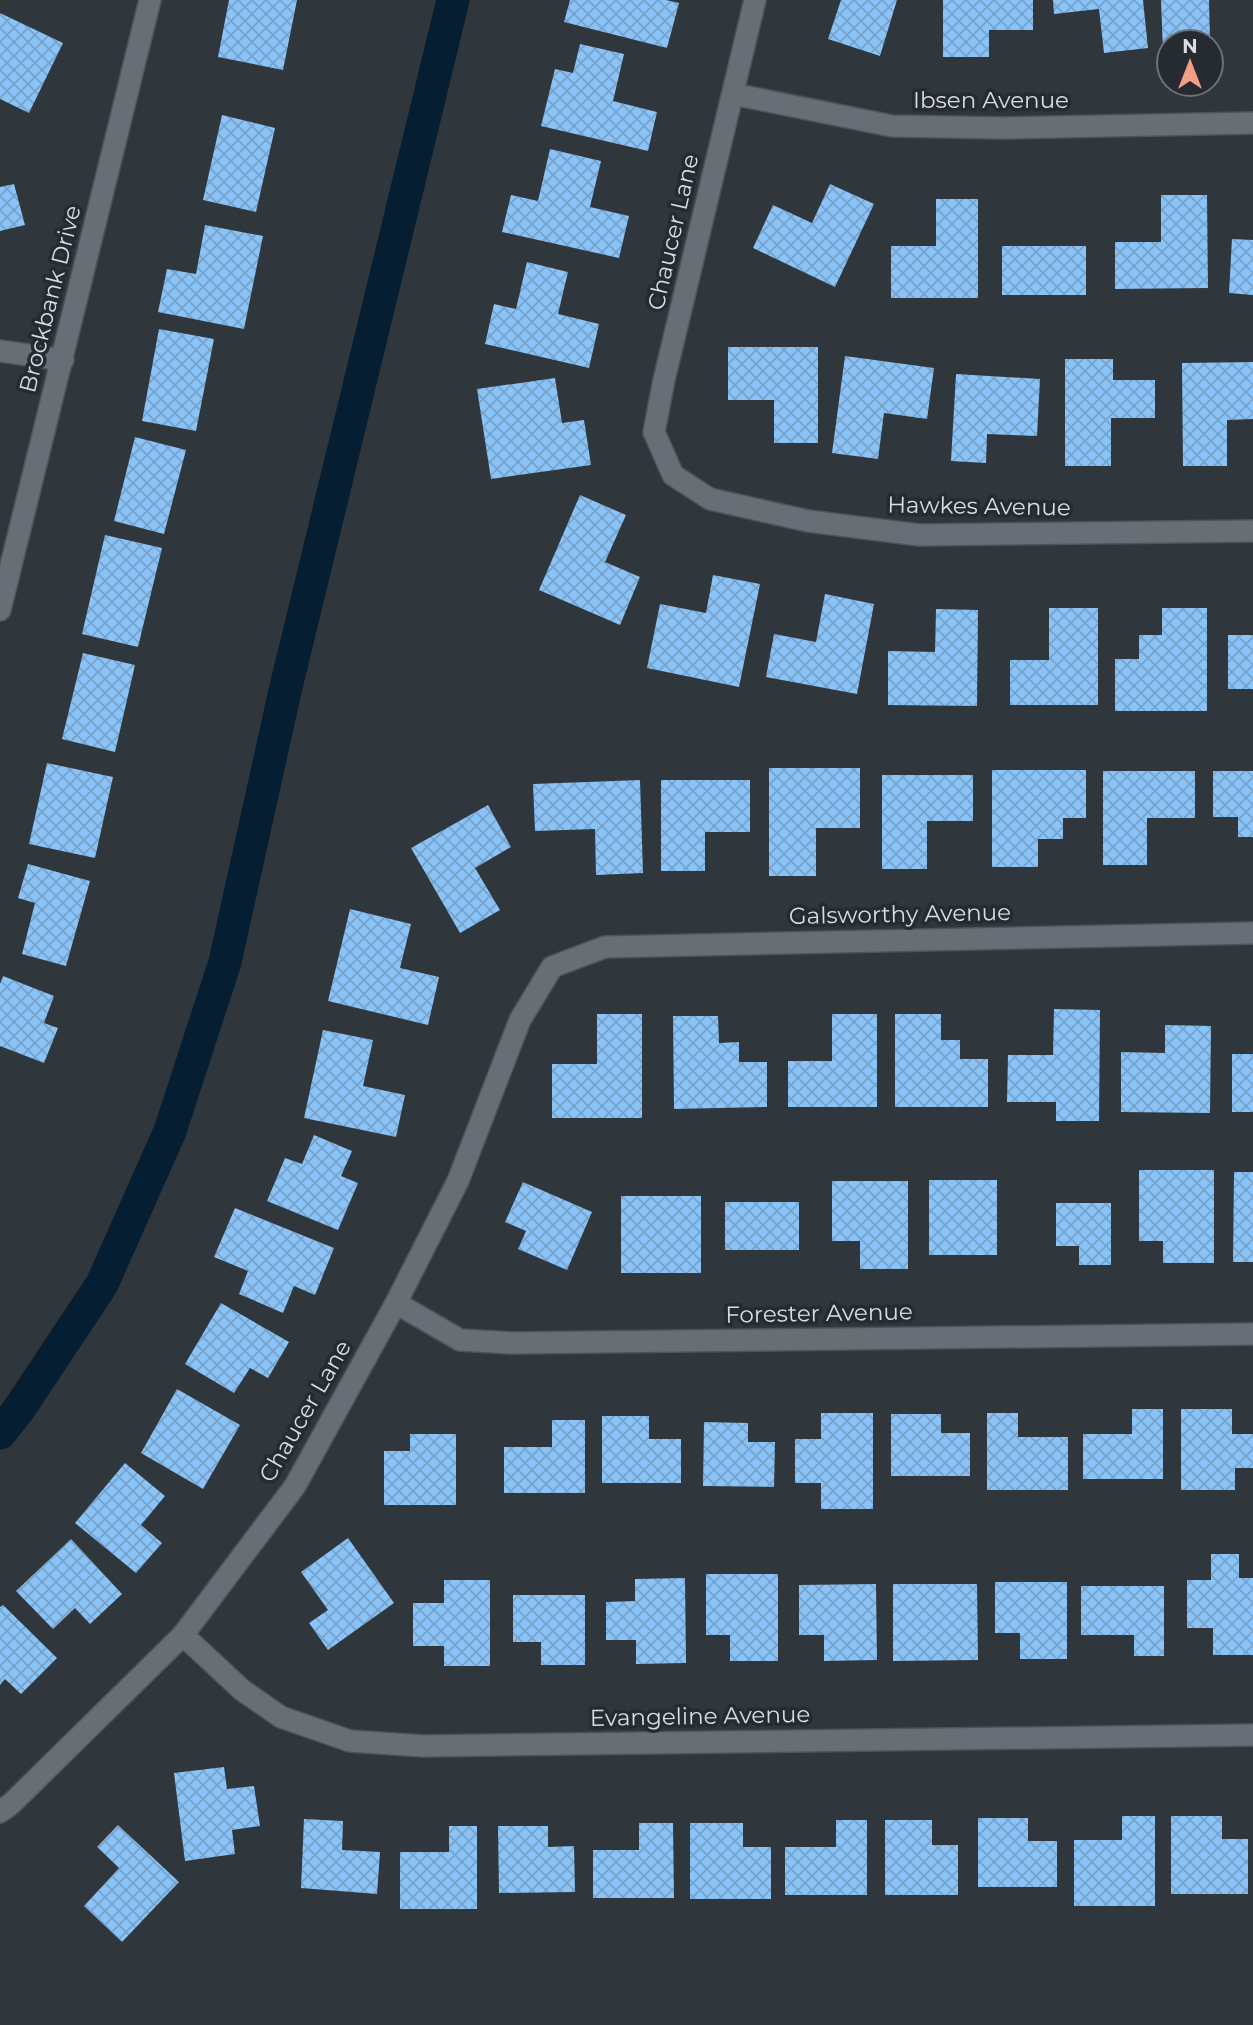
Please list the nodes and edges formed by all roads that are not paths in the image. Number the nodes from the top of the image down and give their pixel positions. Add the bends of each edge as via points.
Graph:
1 (150, 0) edge
2 (755, 0) edge
3 (733, 94) junction
4 (1253, 123) edge
5 (0, 351) edge
6 (63, 360) junction
7 (673, 475) joint
8 (1253, 531) edge
9 (0, 610) edge
10 (1253, 933) edge
11 (552, 967) joint
12 (396, 1303) junction
13 (1253, 1334) edge
14 (183, 1635) junction
15 (1253, 1735) edge
16 (0, 1812) edge

1 - 6 street, Brockbank Drive
2 - 3 street, Chaucer Lane
3 - 4 street, Ibsen Avenue via 892,125 1003,128
3 - 7 street, Chaucer Lane via 654,432
5 - 6 street
6 - 9 street, Brockbank Drive
7 - 8 street, Hawkes Avenue via 710,499 808,521 919,536
10 - 11 street, Galsworthy Avenue via 605,947
11 - 12 street, Chaucer Lane via 520,1020 458,1181
12 - 13 street, Forester Avenue via 460,1340 512,1343
12 - 14 street, Chaucer Lane via 295,1486
14 - 15 street, Evangeline Avenue via 242,1690 281,1717 350,1741 424,1746
14 - 16 street, Chaucer Lane

